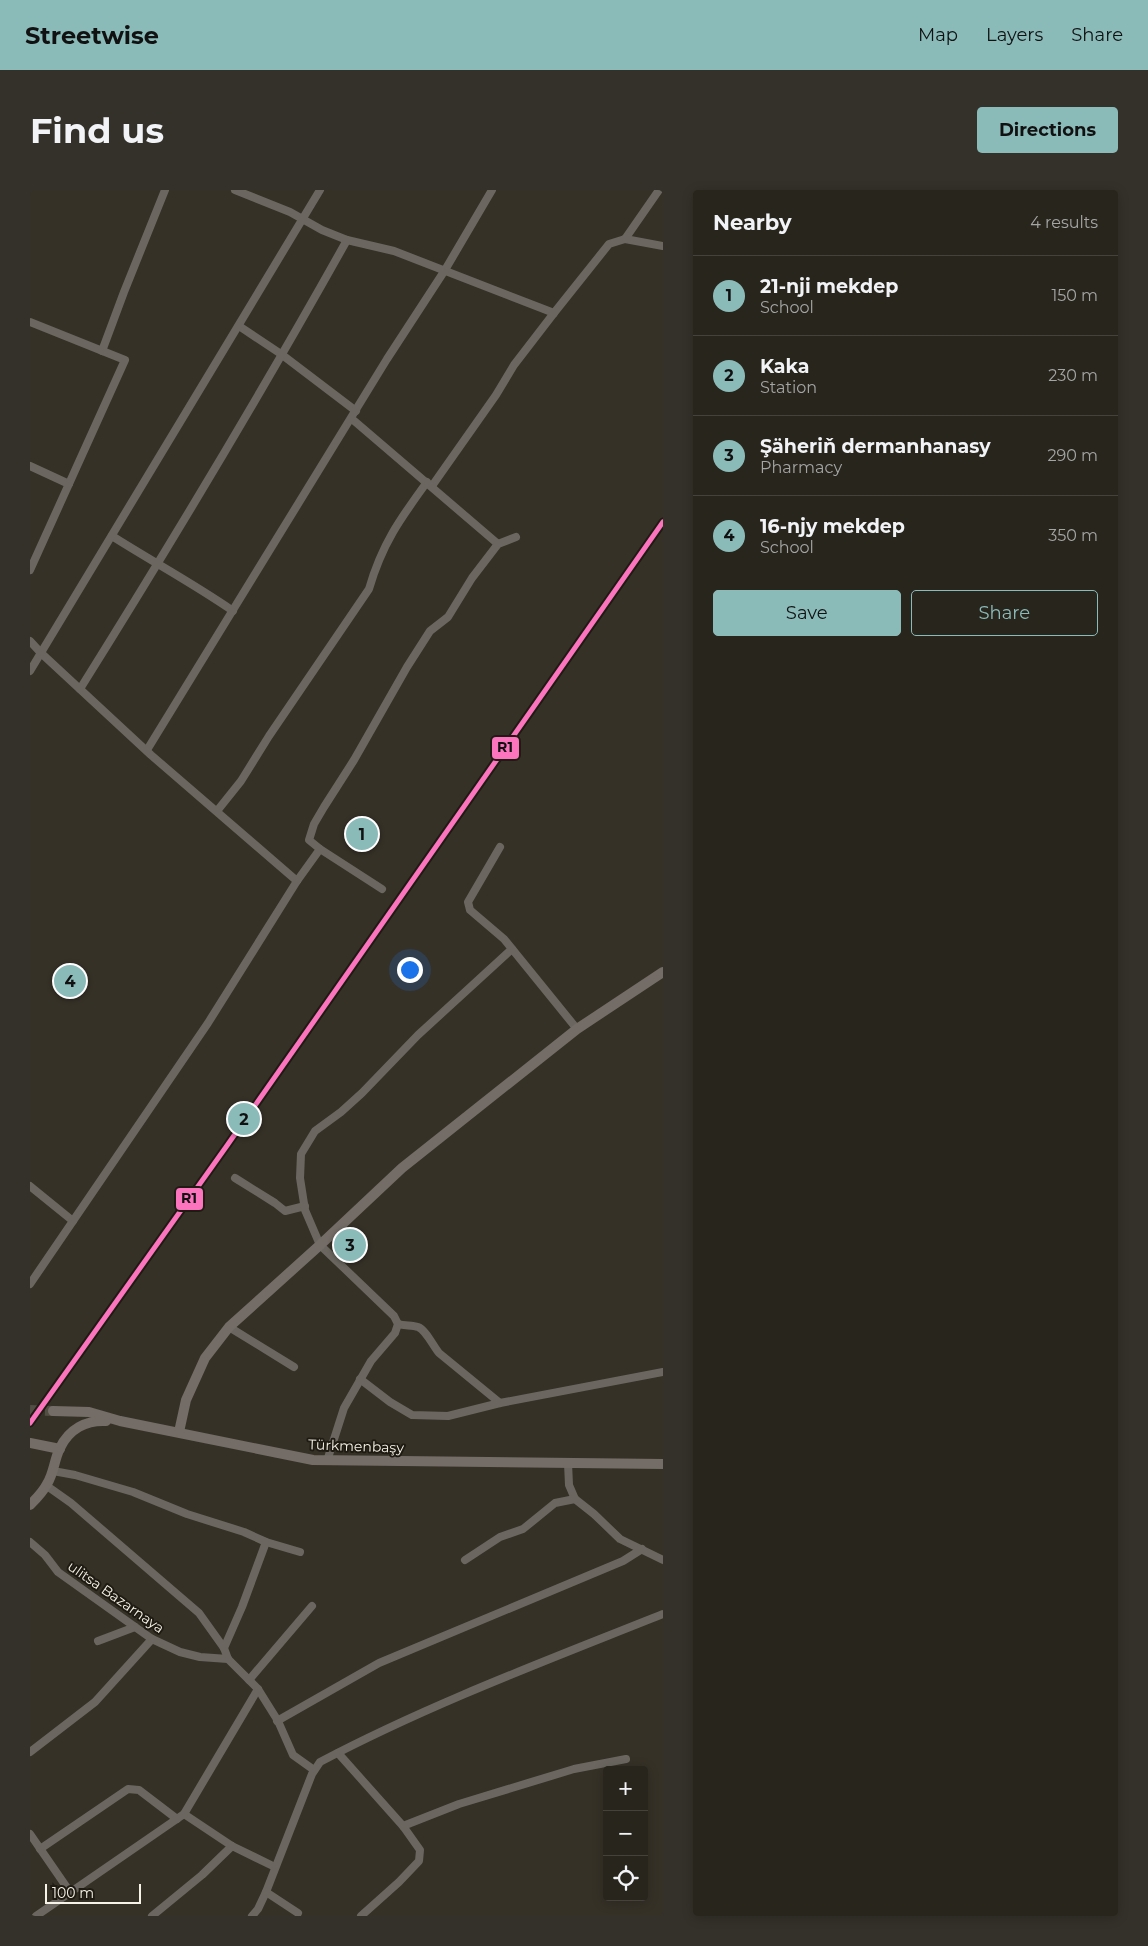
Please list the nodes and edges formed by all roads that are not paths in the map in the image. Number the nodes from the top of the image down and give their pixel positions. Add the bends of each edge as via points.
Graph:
1 (165, 190) edge
2 (235, 190) edge
3 (320, 190) edge
4 (492, 190) edge
5 (659, 190) edge
6 (303, 220) junction
7 (625, 239) junction
8 (347, 240) junction
9 (663, 246) edge
10 (445, 270) junction
11 (554, 313) junction
12 (30, 322) edge
13 (239, 326) junction
14 (102, 351) junction
15 (281, 354) junction
16 (354, 415) junction
17 (30, 466) edge
18 (69, 484) junction
19 (430, 484) junction
20 (112, 536) junction
21 (516, 537) dead end
22 (498, 544) junction
23 (156, 564) junction
24 (30, 570) edge
25 (233, 611) junction
26 (30, 641) edge
27 (41, 653) junction
28 (30, 671) edge
29 (80, 689) junction
30 (146, 750) junction
31 (217, 811) junction
32 (500, 847) dead end
33 (320, 849) junction
34 (297, 881) junction
35 (382, 889) dead end
36 (512, 949) junction
37 (663, 972) edge
38 (577, 1029) junction
39 (235, 1178) dead end
40 (30, 1186) edge
41 (305, 1206) junction
42 (73, 1221) junction
43 (320, 1245) junction
44 (30, 1284) edge
45 (398, 1324) junction
46 (229, 1327) junction
47 (294, 1367) dead end
48 (663, 1372) edge
49 (360, 1379) junction
50 (500, 1403) junction
51 (53, 1410) tunnel mouth
52 (120, 1421) junction
53 (179, 1432) junction
54 (30, 1443) edge
55 (60, 1448) junction
56 (327, 1461) junction
57 (568, 1463) junction
58 (663, 1464) edge
59 (53, 1472) junction
60 (46, 1486) junction
61 (574, 1499) junction
62 (30, 1506) edge
63 (30, 1542) edge
64 (266, 1542) junction
65 (642, 1549) junction
66 (300, 1552) dead end
67 (465, 1560) dead end
68 (663, 1560) edge
69 (312, 1606) dead end
70 (663, 1614) edge
71 (135, 1626) junction
72 (152, 1639) junction
73 (98, 1641) dead end
74 (224, 1648) junction
75 (228, 1659) junction
76 (249, 1680) junction
77 (258, 1689) junction
78 (277, 1721) junction
79 (30, 1752) edge
80 (338, 1753) junction
81 (626, 1759) dead end
82 (314, 1770) junction
83 (180, 1817) junction
84 (403, 1826) junction
85 (30, 1834) edge
86 (232, 1846) junction
87 (40, 1848) junction
88 (275, 1868) junction
89 (70, 1892) junction
90 (266, 1892) junction
91 (298, 1913) dead end
92 (36, 1916) edge
93 (152, 1916) edge
94 (252, 1916) edge
95 (361, 1916) edge

1 - 14 street
2 - 6 street
3 - 6 street
4 - 10 street
5 - 7 street
6 - 8 street
6 - 13 street
7 - 9 street
7 - 11 street via 609,244
8 - 10 street via 394,251
8 - 15 street
10 - 11 street
10 - 16 street
11 - 19 street
12 - 14 street
13 - 15 street
13 - 20 street
14 - 18 street via 125,360
15 - 16 street
15 - 23 street
16 - 19 street
16 - 25 street
17 - 18 street
18 - 24 street
19 - 22 street
19 - 31 street via 395,527 369,589 241,781
20 - 23 street
20 - 27 street
21 - 22 street
22 - 33 street via 448,616 430,631 314,824 309,840
23 - 25 street via 197,586
23 - 29 street
25 - 30 street
26 - 27 street
27 - 28 street
27 - 29 street
29 - 30 street
30 - 31 street
31 - 34 street
32 - 36 street via 468,902 470,910
33 - 34 street
33 - 35 street
34 - 42 street via 208,1023
36 - 38 street
36 - 41 street via 418,1036 362,1094 315,1131 302,1154 300,1178
37 - 38 street
38 - 43 street via 402,1168
39 - 41 street via 285,1211
40 - 42 street
41 - 43 street
42 - 44 street
43 - 45 street via 394,1316
43 - 46 street
45 - 49 street
45 - 50 street via 425,1331 439,1353
46 - 47 street
46 - 53 street via 205,1358 186,1400
48 - 50 street
49 - 50 street via 412,1415 448,1416
49 - 56 street via 344,1408
51 - 52 street, Türkmenbaşy via 89,1412
52 - 53 street, Türkmenbaşy
52 - 55 street via 96,1420 80,1425
53 - 56 street, Türkmenbaşy
54 - 55 street
55 - 59 street
56 - 57 street, Türkmenbaşy
57 - 58 street, Türkmenbaşy
57 - 61 street via 569,1485
59 - 60 street
59 - 64 street via 133,1492
60 - 62 street
60 - 74 street via 71,1503 199,1613
61 - 65 street via 620,1539
61 - 67 street via 555,1503 524,1529 500,1537
63 - 71 street, ulitsa Bazarnaya via 58,1572
64 - 66 street
64 - 74 street
65 - 68 street
65 - 78 street via 623,1561 379,1663
69 - 76 street
70 - 80 street via 526,1668
71 - 72 street, ulitsa Bazarnaya
71 - 73 street
72 - 75 street, ulitsa Bazarnaya via 190,1654
72 - 79 street via 95,1702
74 - 75 street
75 - 76 street
76 - 77 street
77 - 78 street
77 - 83 street
78 - 82 street via 293,1755
80 - 82 street via 320,1762
80 - 84 street
81 - 84 street via 574,1769 459,1804
82 - 88 street
83 - 86 street
83 - 87 street via 139,1790 128,1789
83 - 89 street
84 - 95 street via 420,1850 419,1861
85 - 87 street
86 - 88 street
86 - 93 street
87 - 89 street
88 - 90 street
89 - 92 street
90 - 91 street
90 - 94 street

